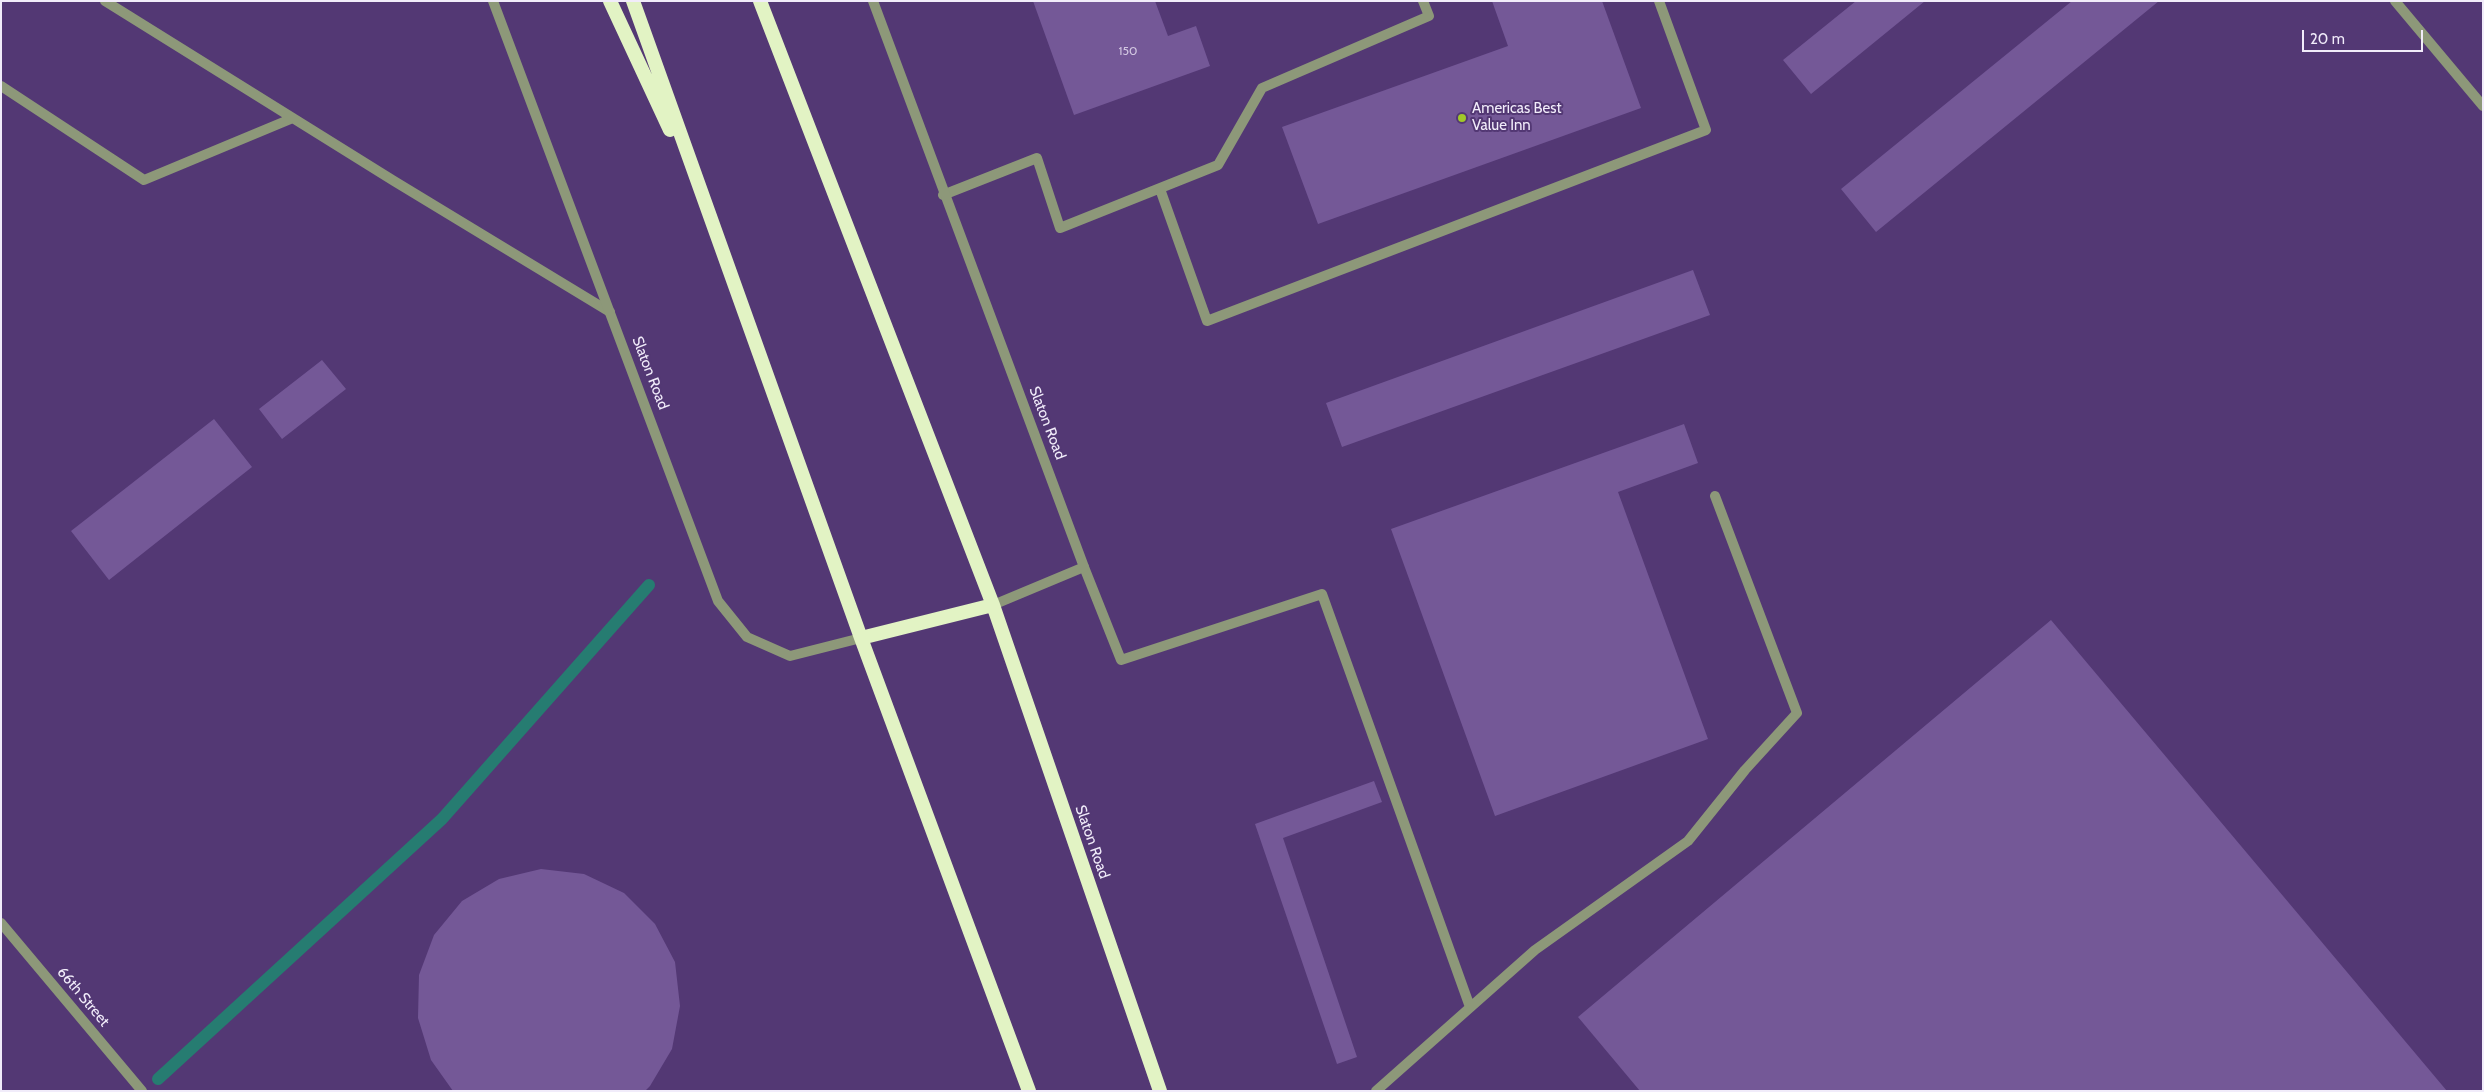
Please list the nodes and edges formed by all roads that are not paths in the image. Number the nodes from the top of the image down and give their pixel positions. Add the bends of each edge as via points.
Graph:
1 (105, 1) edge
2 (493, 1) edge
3 (610, 1) edge
4 (633, 1) edge
5 (760, 1) edge
6 (872, 1) edge
7 (1423, 1) edge
8 (1659, 1) edge
9 (2396, 1) edge
10 (1, 86) edge
11 (2483, 106) edge
12 (293, 118) junction
13 (1160, 189) junction
14 (943, 195) junction
15 (707, 208) junction
16 (610, 312) junction
17 (1715, 496) dead end
18 (1084, 567) junction
19 (992, 605) junction
20 (862, 638) junction
21 (1, 924) edge
22 (1470, 1007) junction
23 (142, 1091) edge
24 (1030, 1091) edge
25 (1160, 1091) edge
26 (1376, 1091) edge

1 - 12 street
2 - 16 street, Slaton Road
3 - 15 highway
4 - 15 highway
5 - 19 highway, Slaton Road
6 - 14 street, Slaton Road
7 - 13 street via 1429,16 1262,88 1218,165
8 - 13 street via 1706,130 1207,321
9 - 11 street
10 - 12 street via 144,180
12 - 16 street
13 - 14 street via 1060,228 1036,158
14 - 18 street, Slaton Road
15 - 20 highway
16 - 20 street, Slaton Road via 718,600 747,637 790,656
17 - 22 street via 1797,713 1745,770 1688,841 1535,950
18 - 19 street
18 - 22 street, Slaton Road via 1122,660 1322,594
19 - 20 highway
19 - 25 highway, Slaton Road
20 - 24 highway
21 - 23 street, 66th Street
22 - 26 street

